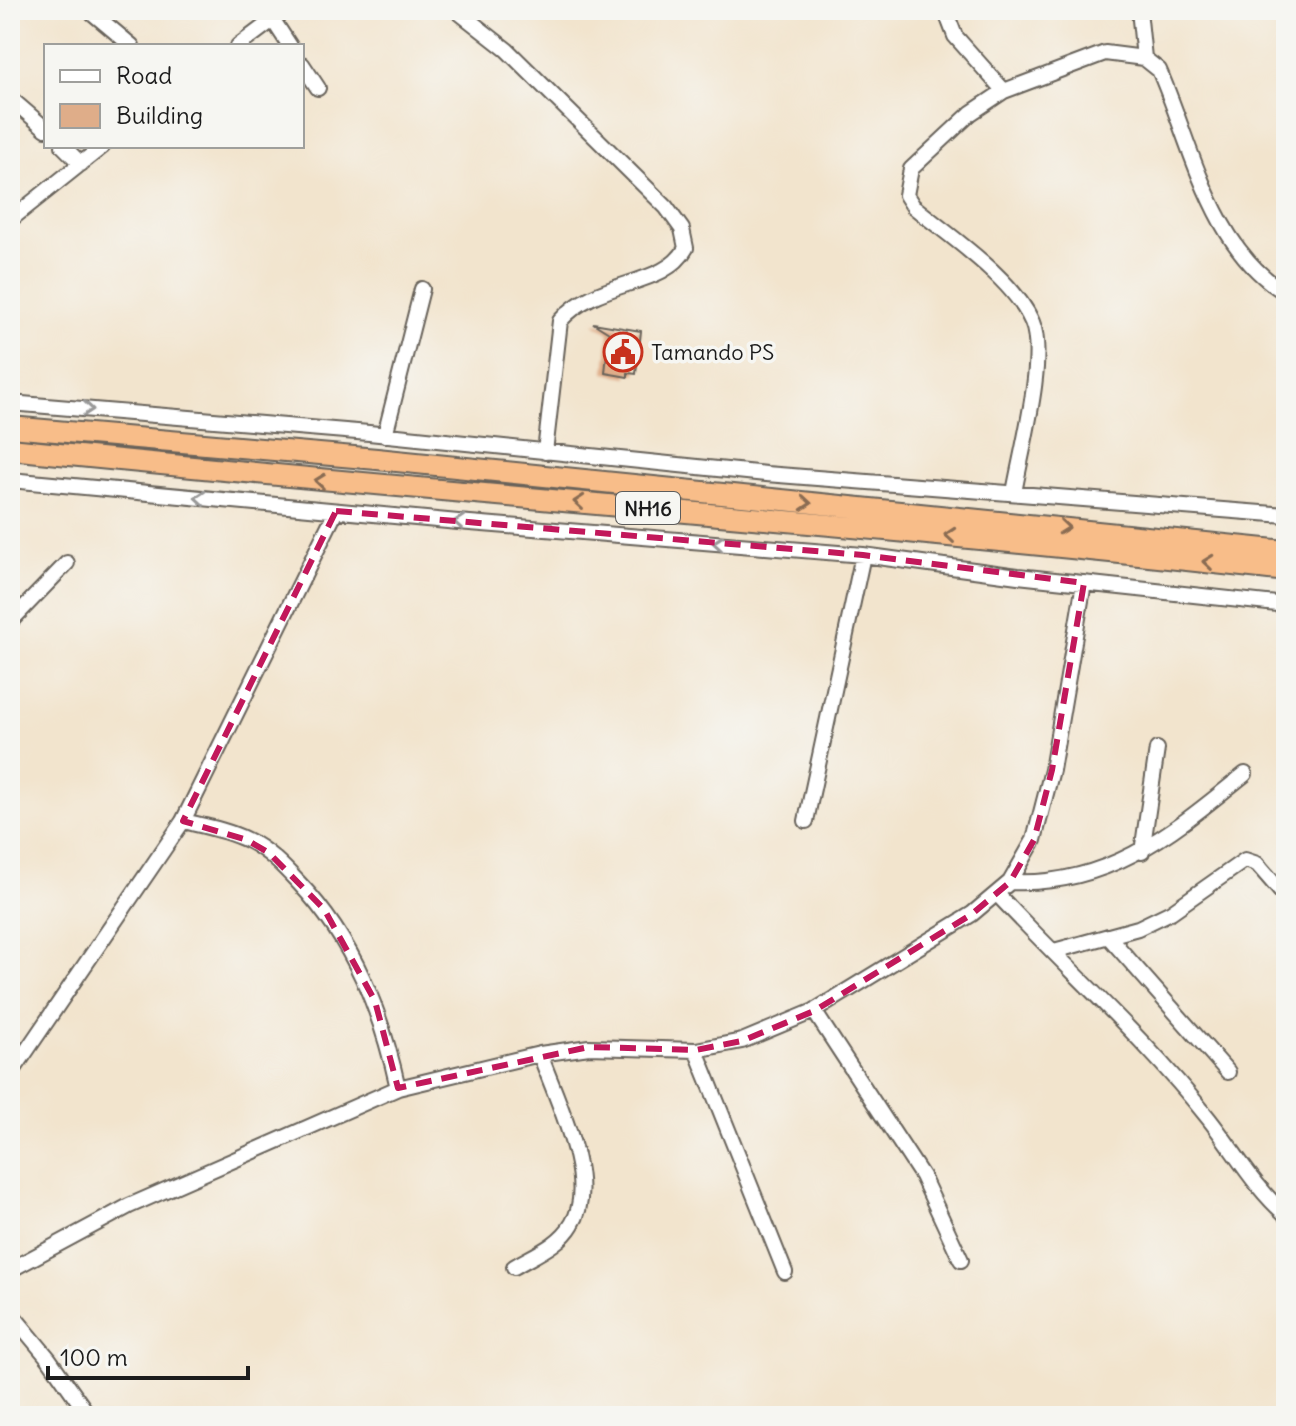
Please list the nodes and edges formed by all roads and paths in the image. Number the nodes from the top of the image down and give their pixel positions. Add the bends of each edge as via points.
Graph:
1 (286, 10) edge
2 (456, 10) edge
3 (945, 10) edge
4 (1139, 10) edge
5 (98, 13) edge
6 (273, 20) junction
7 (130, 44) edge
8 (241, 44) edge
9 (289, 44) edge
10 (1144, 58) junction
11 (304, 67) edge
12 (318, 88) dead end
13 (1004, 91) junction
14 (10, 98) edge
15 (44, 127) edge
16 (65, 148) edge
17 (101, 148) edge
18 (81, 164) junction
19 (10, 220) edge
20 (1286, 274) edge
21 (1272, 285) junction
22 (422, 289) dead end
23 (1286, 293) edge
24 (10, 403) edge
25 (10, 427) edge
26 (385, 435) junction
27 (10, 449) edge
28 (545, 452) junction
29 (10, 480) edge
30 (1014, 493) junction
31 (336, 511) junction
32 (1286, 515) edge
33 (1286, 551) edge
34 (863, 555) junction
35 (67, 563) dead end
36 (1286, 571) edge
37 (1084, 583) junction
38 (1286, 605) edge
39 (10, 622) edge
40 (1157, 749) dead end
41 (1245, 774) dead end
42 (183, 821) junction
43 (806, 821) dead end
44 (1142, 852) junction
45 (1010, 882) junction
46 (1283, 894) dead end
47 (998, 895) junction
48 (1108, 936) junction
49 (1054, 951) junction
50 (814, 1011) junction
51 (696, 1050) junction
52 (540, 1054) junction
53 (1228, 1072) dead end
54 (10, 1075) edge
55 (398, 1088) junction
56 (1286, 1215) edge
57 (961, 1260) dead end
58 (514, 1267) dead end
59 (10, 1270) edge
60 (785, 1272) dead end
61 (10, 1312) edge
62 (89, 1416) edge

1 - 6 street
2 - 28 street via 507,50 666,207 682,229 686,248 665,272 607,288 574,305 560,321
3 - 13 street via 955,36
4 - 10 street
5 - 7 street
6 - 8 street
6 - 9 street
10 - 13 street via 1105,53
10 - 21 street via 1159,70 1205,189 1229,234
11 - 12 street
13 - 30 street via 971,113 911,169 906,195 1003,283 1033,324 1037,356
14 - 15 street
16 - 18 street
17 - 18 street
18 - 19 street
20 - 21 street
21 - 23 street
22 - 26 street
24 -> 26 street
25 -> 33 highway, NH16
26 - 28 street
36 -> 27 highway, NH16
28 - 30 street
31 -> 29 street
30 - 32 street
34 -> 31 street
31 - 42 street
34 - 37 street
34 - 43 street
35 - 39 street
37 - 38 street
37 - 45 street via 1052,770 1034,840
40 - 44 street
41 - 44 street
42 - 54 street
42 - 55 street via 221,830 269,853 324,909 375,1001
44 - 45 street via 1081,875
45 - 47 street
46 - 48 street via 1257,864 1245,860 1171,912
47 - 49 street
47 - 50 street
48 - 49 street
48 - 53 street
49 - 56 street via 1210,1119 1265,1197
50 - 51 street via 742,1041
50 - 57 street via 922,1176
51 - 52 street via 602,1047
51 - 60 street
52 - 55 street
52 - 58 street via 582,1176 580,1202 574,1223 559,1240
55 - 59 street via 129,1206
61 - 62 street

